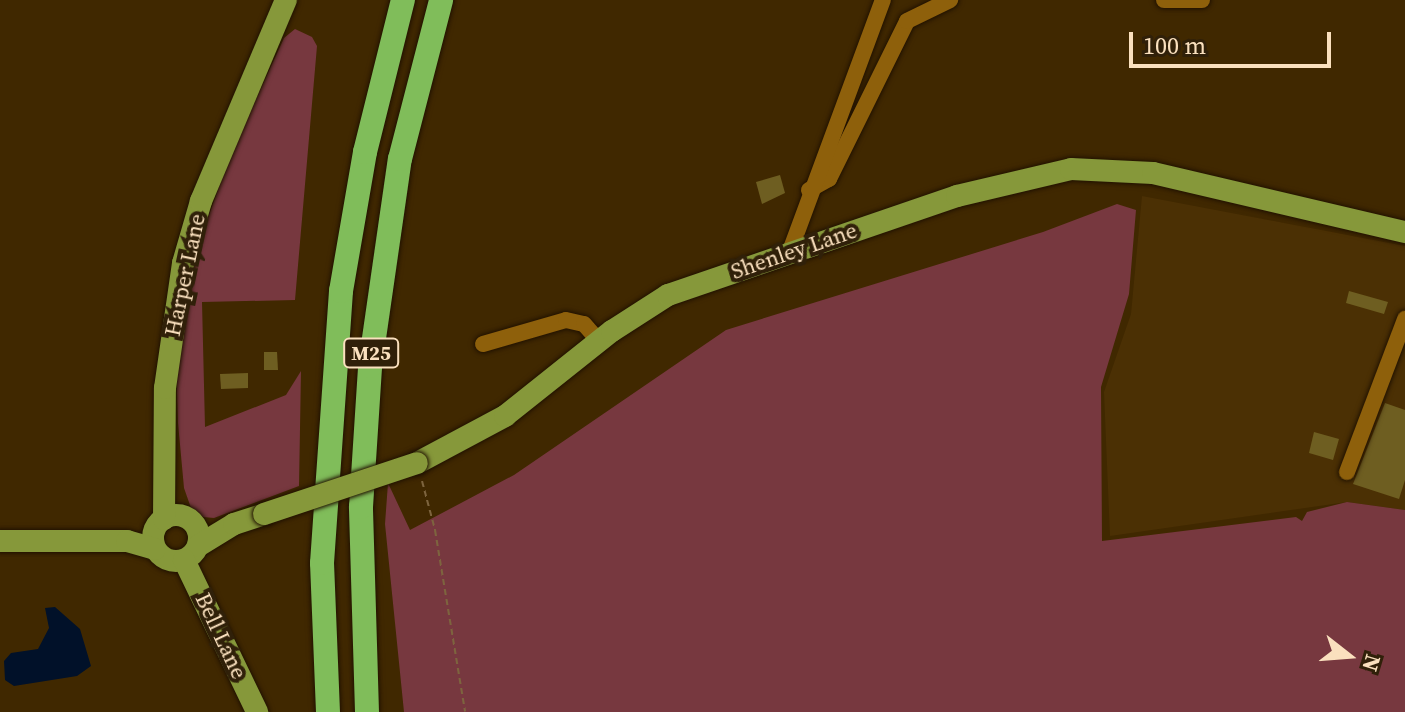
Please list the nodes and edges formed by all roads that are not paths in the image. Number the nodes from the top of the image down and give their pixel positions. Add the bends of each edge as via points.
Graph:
1 (286, 0) edge
2 (403, 0) edge
3 (441, 0) edge
4 (883, 0) edge
5 (950, 0) edge
6 (1164, 0) edge
7 (1202, 0) edge
8 (809, 190) junction
9 (1405, 232) edge
10 (790, 251) junction
11 (1405, 319) edge
12 (599, 341) junction
13 (483, 344) dead end
14 (1347, 472) dead end
15 (234, 524) junction
16 (171, 527) junction
17 (0, 541) edge
18 (191, 553) junction
19 (257, 712) edge
20 (328, 712) edge
21 (367, 712) edge

1 - 16 main road, Harper Lane via 201,201 183,263 165,388
2 - 20 highway, M25 via 365,152 339,306 322,563
3 - 21 highway, M25 via 400,159 370,366 361,507
4 - 8 lane
5 - 8 lane via 907,21 829,179
6 - 7 lane
8 - 10 lane
9 - 10 main road, Shenley Lane via 1153,173 1071,169 957,196
10 - 12 main road, Shenley Lane via 668,295
11 - 14 lane
12 - 13 lane via 584,324 566,320
12 - 15 main road, Shenley Lane, bridge via 505,416 417,463
15 - 16 main road, Shenley Lane
15 - 18 main road, Shenley Lane
16 - 17 main road via 127,541
16 - 18 main road, Bell Lane
16 - 18 main road via 171,561
18 - 19 main road, Bell Lane

